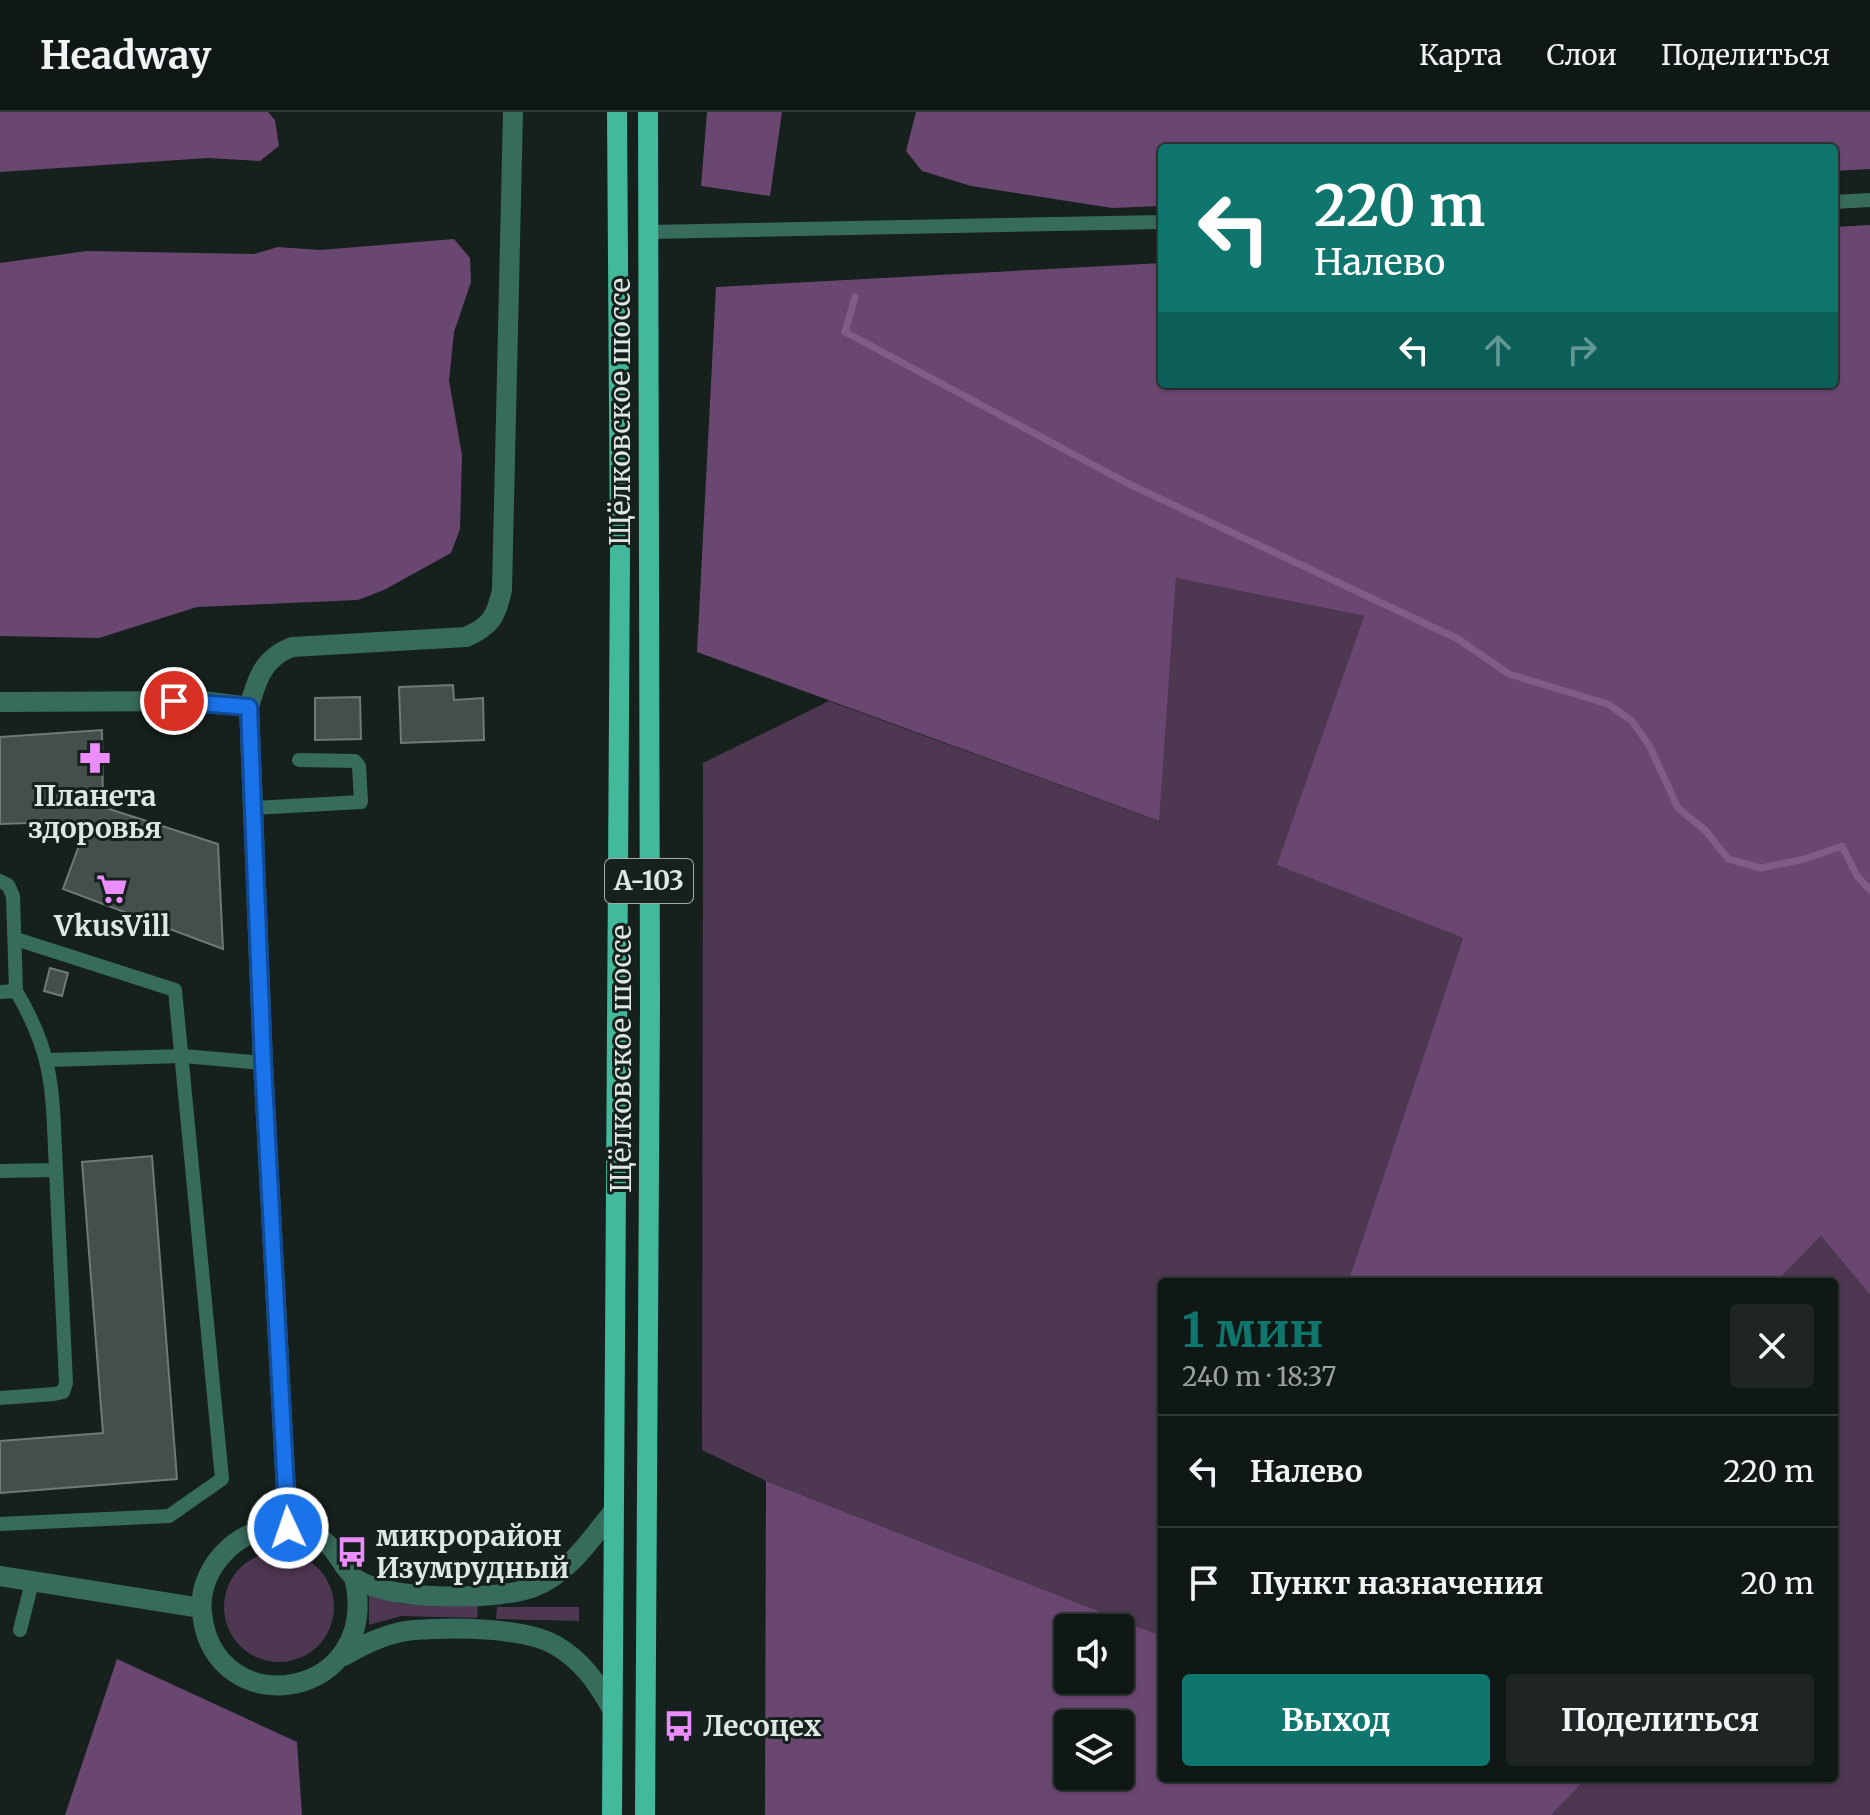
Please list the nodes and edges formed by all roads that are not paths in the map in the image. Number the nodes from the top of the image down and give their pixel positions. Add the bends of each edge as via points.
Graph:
1 (513, 112) edge
2 (617, 112) edge
3 (648, 112) edge
4 (1870, 200) edge
5 (1838, 202) edge
6 (1158, 222) edge
7 (647, 232) junction
8 (0, 702) edge
9 (249, 707) junction
10 (299, 760) dead end
11 (253, 808) junction
12 (0, 881) edge
13 (16, 939) junction
14 (16, 991) junction
15 (0, 992) edge
16 (183, 1056) junction
17 (48, 1060) junction
18 (263, 1063) junction
19 (56, 1170) junction
20 (0, 1171) edge
21 (0, 1398) edge
22 (612, 1513) junction
23 (0, 1524) edge
24 (288, 1528) junction
25 (0, 1576) edge
26 (354, 1577) junction
27 (32, 1582) junction
28 (201, 1608) junction
29 (20, 1630) dead end
30 (341, 1658) junction
31 (612, 1709) junction
32 (612, 1815) edge
33 (645, 1815) edge

1 - 9 street via 502,590 497,616 487,628 466,637 292,647 260,671
2 - 22 main road, Щёлковское шоссе / А-103 via 620,556
3 - 7 main road, Щёлковское шоссе / А-103
4 - 5 lane
6 - 7 lane
7 - 33 main road, Щёлковское шоссе / А-103 via 650,1053
8 - 9 street via 203,701
9 - 11 street
10 - 11 lane via 355,761 361,802
11 - 18 street
12 - 13 lane via 13,896
13 - 14 lane
13 - 16 lane via 175,990
14 - 15 lane
14 - 17 lane via 38,1027
16 - 17 lane
16 - 18 lane
16 - 23 lane via 222,1479 169,1516
17 - 19 lane
18 - 24 street
19 - 20 lane
19 - 21 lane via 66,1383 63,1392
22 - 26 street via 560,1572 534,1588 486,1596 403,1592 373,1587
22 - 31 main road, Щёлковское шоссе / А-103
24 - 26 street via 328,1543
24 - 28 street via 262,1530 237,1540 218,1558 205,1582
25 - 27 street
26 - 30 street via 358,1619
27 - 28 street
27 - 29 lane
28 - 30 street via 213,1649 243,1678 264,1685 296,1684 325,1672
30 - 31 street via 412,1630 532,1636 574,1657 594,1677
31 - 32 main road, Щёлковское шоссе / А-103

